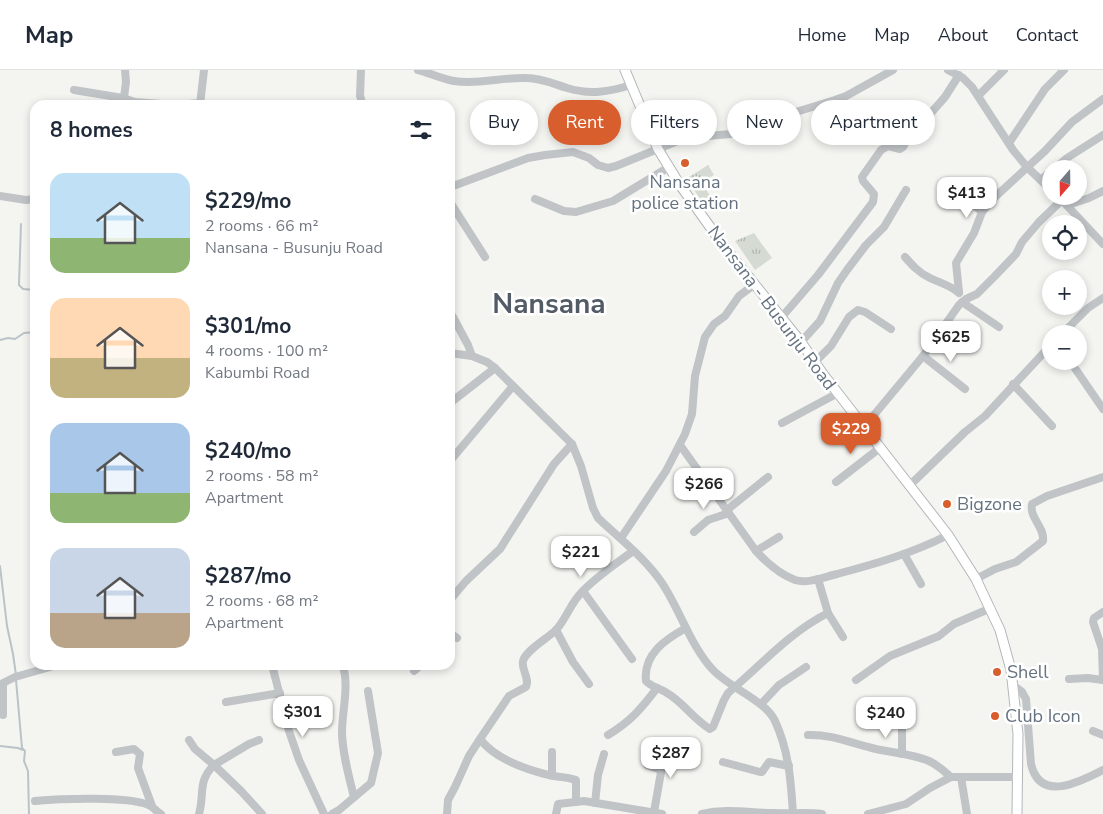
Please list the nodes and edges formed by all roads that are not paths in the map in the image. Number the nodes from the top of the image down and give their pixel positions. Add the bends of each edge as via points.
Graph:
1 (125, 70) edge
2 (204, 70) edge
3 (361, 70) edge
4 (418, 70) edge
5 (540, 70) edge
6 (625, 70) edge
7 (893, 70) edge
8 (948, 70) edge
9 (1004, 70) edge
10 (1064, 70) edge
11 (959, 75) junction
12 (540, 79) junction
13 (631, 85) junction
14 (74, 90) dead end
15 (978, 96) junction
16 (1103, 99) edge
17 (119, 100) edge
18 (123, 100) edge
19 (200, 100) edge
20 (361, 100) edge
21 (1103, 135) edge
22 (1009, 143) junction
23 (658, 149) junction
24 (1065, 160) edge
25 (669, 167) junction
26 (1027, 167) junction
27 (1041, 180) edge
28 (948, 181) dead end
29 (455, 185) edge
30 (906, 190) dead end
31 (1103, 191) edge
32 (0, 196) edge
33 (1088, 198) edge
34 (535, 199) dead end
35 (30, 200) edge
36 (1057, 205) edge
37 (1067, 205) edge
38 (455, 210) edge
39 (982, 212) junction
40 (1100, 235) edge
41 (1103, 244) edge
42 (485, 257) dead end
43 (905, 257) dead end
44 (755, 284) junction
45 (959, 292) junction
46 (1103, 298) edge
47 (964, 301) junction
48 (782, 318) junction
49 (455, 321) edge
50 (1071, 325) edge
51 (999, 327) dead end
52 (891, 329) dead end
53 (802, 342) junction
54 (455, 354) edge
55 (1042, 354) edge
56 (472, 356) junction
57 (924, 356) junction
58 (815, 362) junction
59 (495, 368) junction
60 (1076, 370) edge
61 (1014, 384) junction
62 (513, 386) junction
63 (965, 389) dead end
64 (838, 393) junction
65 (455, 399) edge
66 (1103, 409) edge
67 (782, 423) dead end
68 (1052, 426) dead end
69 (864, 427) junction
70 (572, 444) junction
71 (680, 445) junction
72 (881, 447) junction
73 (455, 455) edge
74 (768, 477) dead end
75 (1103, 477) edge
76 (836, 482) dead end
77 (909, 486) junction
78 (728, 512) junction
79 (694, 532) dead end
80 (948, 535) junction
81 (779, 537) dead end
82 (620, 538) junction
83 (633, 551) junction
84 (756, 551) junction
85 (904, 554) junction
86 (818, 579) junction
87 (976, 579) junction
88 (922, 584) dead end
89 (583, 591) junction
90 (455, 594) edge
91 (991, 608) junction
92 (1103, 612) edge
93 (828, 613) junction
94 (686, 628) junction
95 (556, 630) junction
96 (843, 637) dead end
97 (632, 659) dead end
98 (806, 667) dead end
99 (40, 670) edge
100 (273, 670) edge
101 (343, 670) edge
102 (1069, 679) dead end
103 (856, 680) dead end
104 (1103, 680) edge
105 (589, 684) dead end
106 (1013, 686) junction
107 (657, 688) junction
108 (735, 688) junction
109 (368, 690) dead end
110 (280, 693) junction
111 (226, 702) dead end
112 (761, 704) junction
113 (902, 711) dead end
114 (3, 715) dead end
115 (1093, 731) dead end
116 (808, 735) dead end
117 (1103, 735) edge
118 (608, 736) dead end
119 (480, 739) junction
120 (189, 740) dead end
121 (259, 740) dead end
122 (647, 751) dead end
123 (116, 752) dead end
124 (552, 752) dead end
125 (604, 754) dead end
126 (902, 754) junction
127 (723, 762) dead end
128 (214, 765) junction
129 (789, 766) junction
130 (1102, 771) edge
131 (552, 776) junction
132 (951, 777) junction
133 (961, 777) junction
134 (1018, 777) junction
135 (354, 797) junction
136 (35, 801) dead end
137 (576, 802) junction
138 (595, 803) junction
139 (607, 805) junction
140 (156, 811) edge
141 (892, 811) edge
142 (658, 813) edge
143 (793, 813) edge
144 (199, 814) edge
145 (262, 814) edge
146 (324, 814) edge
147 (332, 814) edge
148 (447, 814) edge
149 (556, 814) edge
150 (606, 814) edge
151 (702, 814) edge
152 (822, 814) edge
153 (868, 814) edge
154 (967, 814) edge
155 (1017, 814) edge

1 - 18 street
2 - 19 street
3 - 20 street
4 - 12 street via 460,82
5 - 12 street
6 - 13 main road, Nansana - Busunju Road
7 - 23 street via 835,100 731,134 685,138
8 - 11 street
9 - 15 street
10 - 22 street via 1045,89
11 - 15 street
11 - 48 street via 930,114 914,127 903,147 888,146 881,150 862,177 874,194 873,202
12 - 13 street via 585,92
13 - 23 main road, Nansana - Busunju Road
14 - 17 street
15 - 22 street
16 - 26 street via 1072,122
21 - 24 street
22 - 26 street
23 - 25 main road, Nansana - Busunju Road
23 - 29 street via 608,168 573,152 528,158
25 - 34 street via 613,201 576,212 564,211
25 - 44 main road, Nansana - Busunju Road via 723,245
26 - 27 street
26 - 39 street
28 - 39 street
30 - 53 street via 884,226 838,283 820,321
31 - 33 street
32 - 35 street
36 - 47 street via 994,277 977,294
37 - 40 street
38 - 42 street
39 - 45 street via 956,263
40 - 41 street
43 - 45 street via 919,272
44 - 48 main road, Nansana - Busunju Road
44 - 71 street via 739,296 705,337 697,367 692,414
45 - 47 street
46 - 50 street
47 - 51 street
47 - 57 street
48 - 53 main road, Nansana - Busunju Road
49 - 56 street
52 - 58 street via 858,310
53 - 58 main road, Nansana - Busunju Road
54 - 56 street
55 - 61 street
56 - 59 street
57 - 63 street
57 - 69 street
58 - 64 main road, Nansana - Busunju Road
59 - 62 street
59 - 65 street
60 - 66 street
61 - 68 street
61 - 77 street
62 - 70 street
62 - 73 street
64 - 67 street
64 - 69 main road, Nansana - Busunju Road
69 - 72 main road, Nansana - Busunju Road
70 - 82 street via 598,518
70 - 90 street via 554,464 500,548
71 - 78 street
71 - 82 street
72 - 76 street
72 - 77 main road, Nansana - Busunju Road
74 - 78 street
75 - 87 street via 1032,504 1031,511 1043,535 1042,541 1016,562
77 - 80 main road, Nansana - Busunju Road
78 - 79 street via 708,520
78 - 84 street
80 - 85 street
80 - 87 main road, Nansana - Busunju Road
81 - 84 street
82 - 83 street
83 - 89 street
83 - 94 street via 655,569
84 - 86 street via 790,578 797,581
85 - 86 street
85 - 88 street
86 - 93 street
87 - 91 main road, Nansana - Busunju Road
89 - 95 street
89 - 97 street
91 - 103 street via 954,624 939,636 890,656
91 - 106 main road, Nansana - Busunju Road via 1000,630
92 - 104 street via 1093,622 1102,649
93 - 96 street
93 - 108 street via 783,644
94 - 107 street via 668,638 650,657 646,681
94 - 108 street via 713,670
95 - 105 street
95 - 119 street via 524,659 526,687 509,696
98 - 112 street via 779,684
99 - 114 street via 3,683
100 - 110 street
101 - 135 street via 343,736
102 - 104 street
106 - 130 street via 1026,698 1031,764 1038,780 1064,787
106 - 134 main road, Nansana - Busunju Road
107 - 108 street via 668,693 710,729 724,700
107 - 118 street via 637,714
108 - 112 street
109 - 135 street via 378,752 371,782
110 - 111 street
110 - 146 street via 299,760
112 - 129 street via 775,720
113 - 126 street
115 - 117 street
116 - 126 street via 846,740
119 - 131 street via 489,750 510,762
119 - 148 street via 448,800
120 - 128 street via 195,750
121 - 128 street
122 - 142 street via 647,765 661,772
123 - 140 street via 134,749 140,754 138,768
124 - 131 street
125 - 138 street
126 - 132 street via 932,762
127 - 129 street via 760,772 769,762
128 - 144 street via 206,773 202,786
128 - 145 street
129 - 143 street
131 - 137 street via 576,780
132 - 133 street
132 - 141 street
133 - 134 street
133 - 154 street
134 - 155 main road, Nansana - Busunju Road
135 - 147 street
136 - 140 street via 69,798 136,802
137 - 138 street
137 - 149 street via 558,804
138 - 139 street
139 - 142 street
139 - 150 street
141 - 153 street
143 - 151 street via 732,810
143 - 152 street

